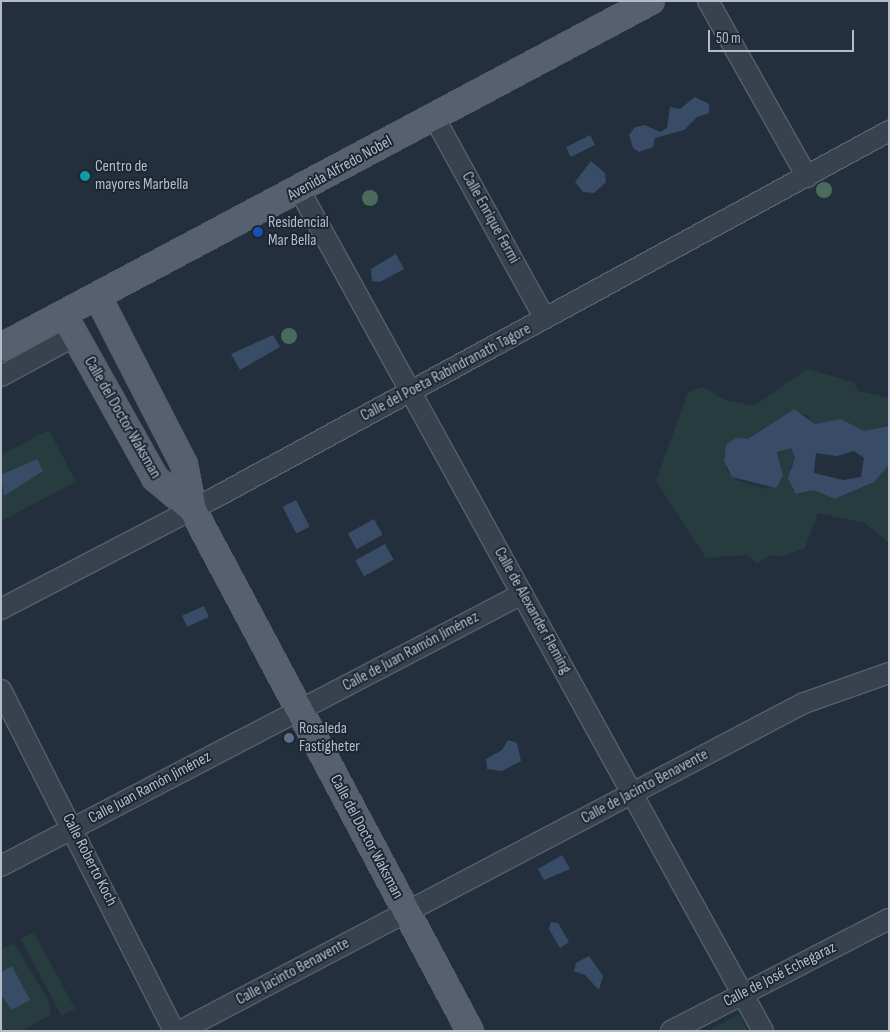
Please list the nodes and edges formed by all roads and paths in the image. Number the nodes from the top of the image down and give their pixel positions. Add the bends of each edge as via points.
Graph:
1 (651, 1) edge
2 (708, 1) edge
3 (434, 118) junction
4 (889, 131) edge
5 (807, 177) junction
6 (300, 191) junction
7 (98, 296) junction
8 (545, 319) junction
9 (75, 335) junction
10 (118, 336) junction
11 (1, 347) edge
12 (1, 376) edge
13 (411, 392) junction
14 (193, 510) junction
15 (522, 594) junction
16 (1, 609) edge
17 (889, 673) edge
18 (1, 690) edge
19 (299, 711) junction
20 (633, 794) junction
21 (74, 828) junction
22 (1, 866) edge
23 (406, 913) junction
24 (889, 919) edge
25 (742, 994) junction
26 (174, 1031) edge
27 (180, 1031) edge
28 (470, 1031) edge
29 (671, 1031) edge
30 (764, 1031) edge

1 - 3 main road, Avenida Alfredo Nobel
2 - 5 street
3 - 6 main road, Avenida Alfredo Nobel
3 - 8 street, Calle Enrique Fermi
4 - 5 street, Calle del Poeta Rabindranath Tagore
5 - 8 street, Calle del Poeta Rabindranath Tagore
6 - 7 main road, Avenida Alfredo Nobel
6 - 13 street, Calle de Alexander Fleming
7 - 9 main road, Avenida Alfredo Nobel
7 - 10 main road, Calle del Doctor Waksman
8 - 13 street, Calle del Poeta Rabindranath Tagore
9 - 10 main road
9 - 11 main road, Avenida Alfredo Nobel
9 - 12 street
9 - 14 main road, Calle del Doctor Waksman via 156,478
10 - 14 main road, Calle del Doctor Waksman via 184,464
13 - 14 street, Calle del Poeta Rabindranath Tagore
13 - 15 street, Calle de Alexander Fleming
14 - 16 street, Calle del Poeta Rabindranath Tagore
14 - 19 main road, Calle del Doctor Waksman
15 - 19 street, Calle de Juan Ramón Jiménez
15 - 20 street, Calle de Alexander Fleming
17 - 20 street, Calle de Jacinto Benavente via 804,703
18 - 21 street, Calle Roberto Koch
19 - 21 street, Calle Juan Ramón Jiménez
19 - 23 main road, Calle del Doctor Waksman
20 - 23 street, Calle de Jacinto Benavente
20 - 25 street, Calle de Alexander Fleming
21 - 22 street, Calle Juan Ramón Jiménez
21 - 26 street, Calle Roberto Koch
23 - 27 street, Calle Jacinto Benavente
23 - 28 main road, Calle del Doctor Waksman
24 - 25 street, Calle de José Echegaraz
25 - 29 street, Calle de José Echegaraz
25 - 30 street, Calle de Alexander Fleming

